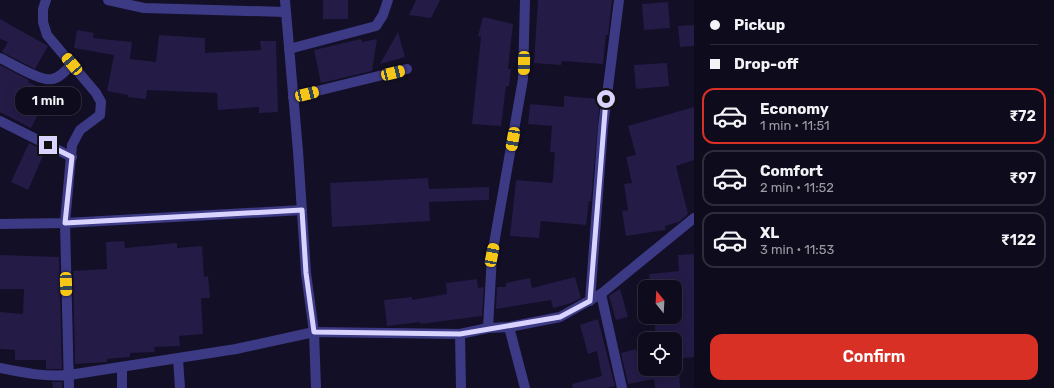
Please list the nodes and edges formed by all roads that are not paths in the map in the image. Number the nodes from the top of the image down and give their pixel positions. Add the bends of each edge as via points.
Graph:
1 (46, 0) edge
2 (108, 0) edge
3 (285, 0) edge
4 (388, 0) edge
5 (525, 0) edge
6 (619, 0) edge
7 (285, 12) junction
8 (289, 49) junction
9 (0, 58) edge
10 (72, 64) junction
11 (407, 69) dead end
12 (293, 97) junction
13 (0, 121) edge
14 (72, 157) junction
15 (302, 210) junction
16 (694, 218) edge
17 (65, 223) junction
18 (0, 224) edge
19 (601, 294) junction
20 (590, 301) junction
21 (509, 326) junction
22 (488, 328) junction
23 (314, 332) junction
24 (460, 334) junction
25 (178, 359) junction
26 (0, 368) edge
27 (122, 368) junction
28 (69, 375) junction
29 (69, 388) edge
30 (122, 388) edge
31 (180, 388) edge
32 (316, 388) edge
33 (461, 388) edge
34 (525, 388) edge
35 (622, 388) edge

1 - 10 street via 43,22 47,35
2 - 7 street via 144,8
3 - 7 street
4 - 8 street via 384,15 376,26
5 - 22 street via 523,79 492,255
6 - 20 street via 603,128
7 - 8 street
8 - 12 street
9 - 10 street via 43,79 52,80
10 - 14 street via 101,102 100,115 80,130 72,146
11 - 12 street
12 - 15 street
13 - 14 street
14 - 17 street
15 - 17 street
15 - 23 street via 306,273
16 - 19 street
17 - 18 street
17 - 28 street
19 - 20 street
19 - 35 street
20 - 21 street via 560,317
21 - 22 street
21 - 34 street
22 - 24 street
23 - 24 street
23 - 25 street
23 - 32 street
24 - 33 street
25 - 27 street
25 - 31 street
26 - 28 street via 30,375
27 - 28 street
27 - 30 street
28 - 29 street

